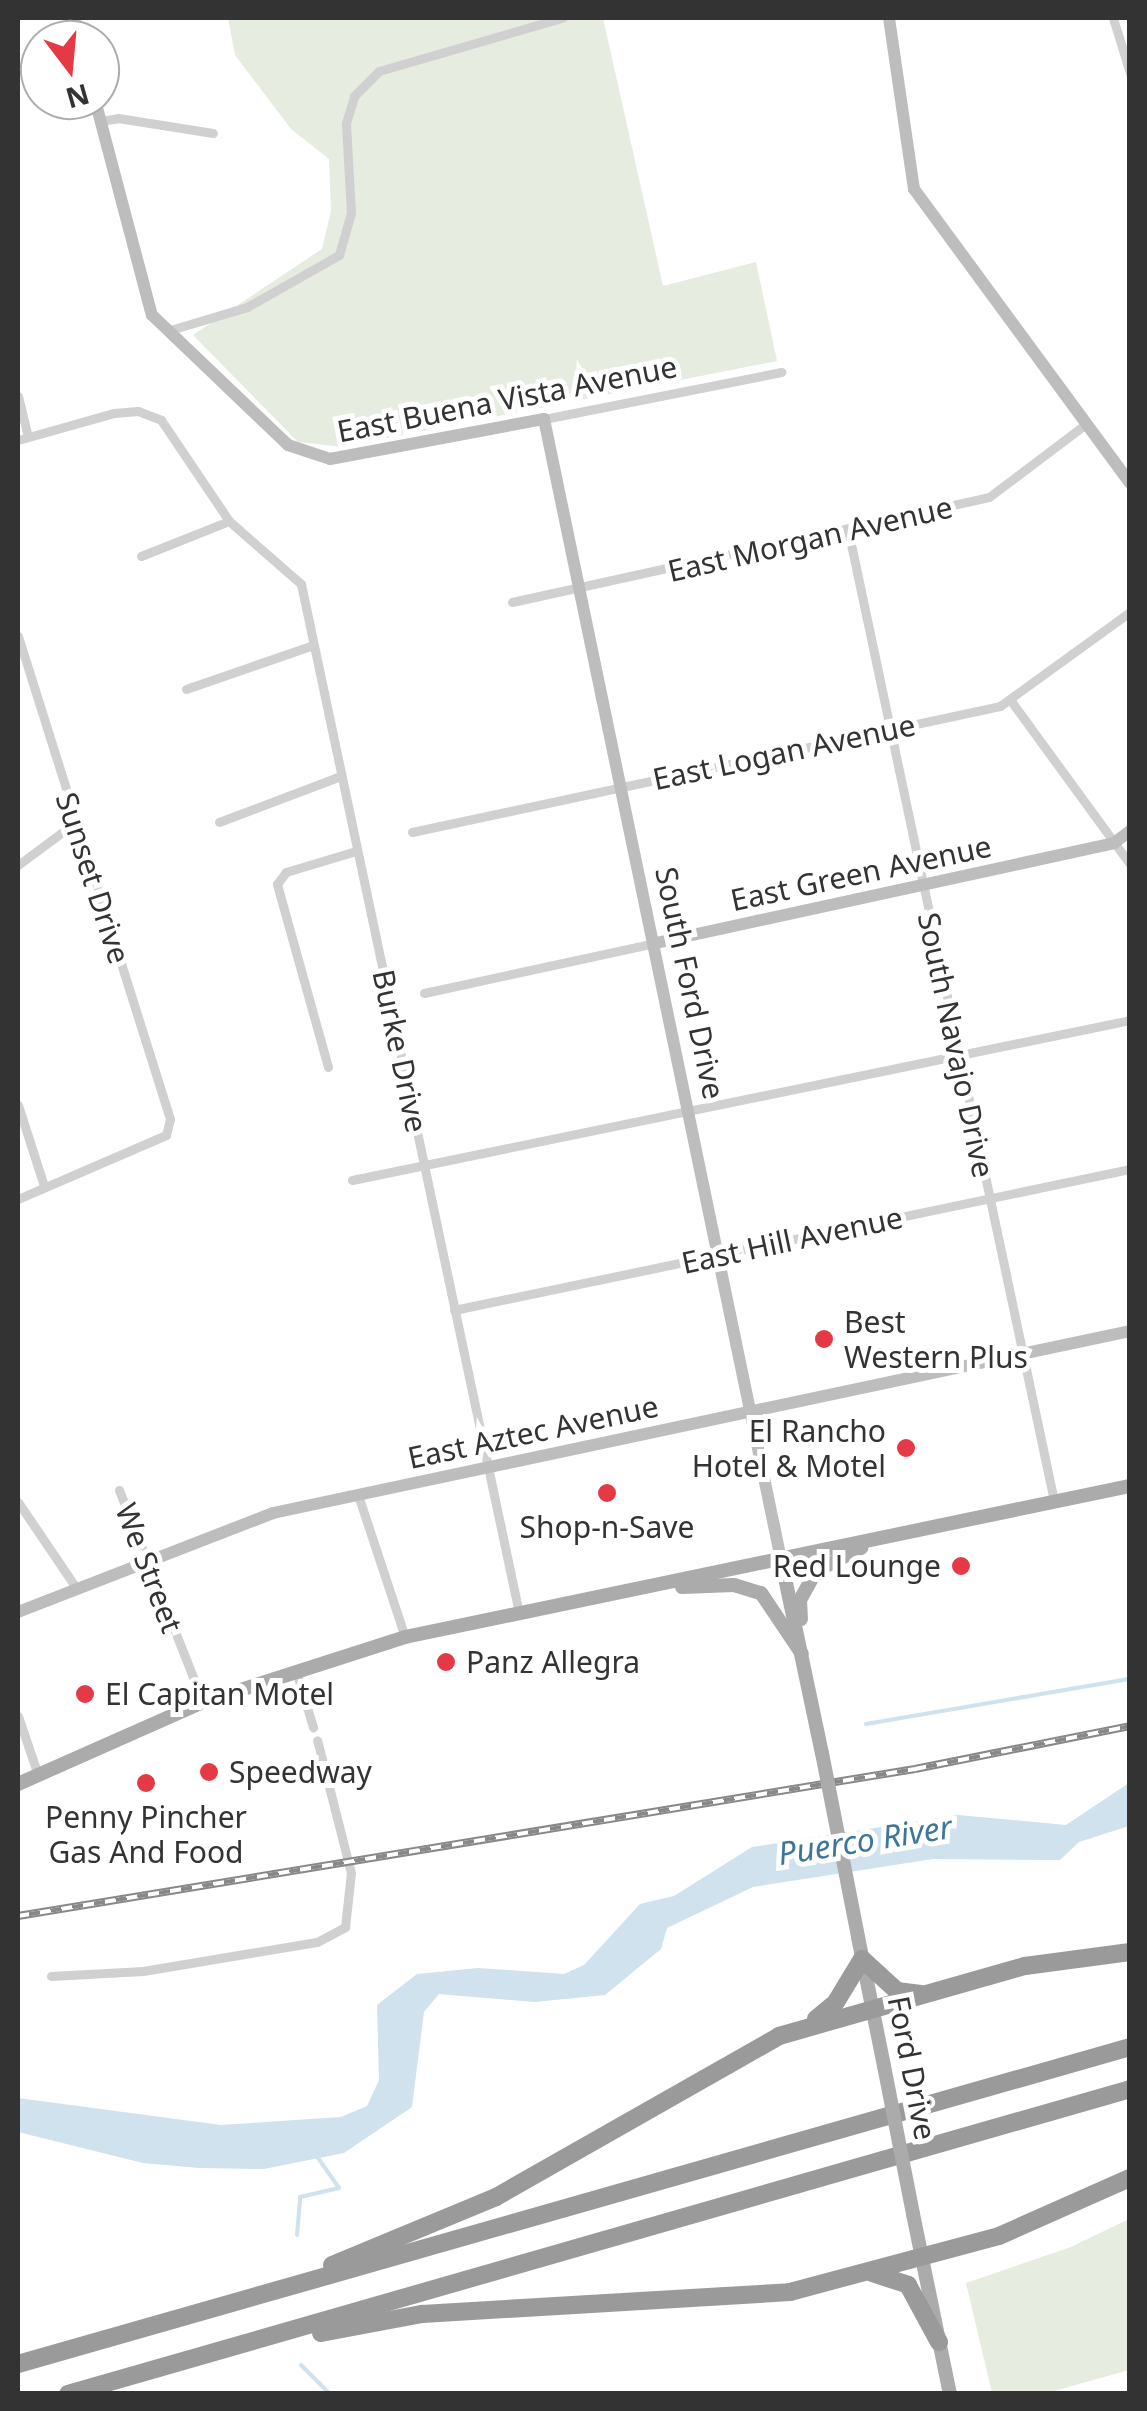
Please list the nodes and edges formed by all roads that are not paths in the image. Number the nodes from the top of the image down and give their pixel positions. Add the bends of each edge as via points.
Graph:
1 (562, 18) edge
2 (889, 18) edge
3 (1113, 18) edge
4 (1130, 73) edge
5 (100, 121) joint
6 (213, 133) dead end
7 (167, 331) junction
8 (781, 372) dead end
9 (18, 396) edge
10 (544, 419) junction
11 (1086, 424) junction
12 (23, 439) edge
13 (1130, 483) edge
14 (229, 521) junction
15 (848, 530) junction
16 (141, 556) dead end
17 (580, 588) junction
18 (512, 602) dead end
19 (1130, 612) edge
20 (18, 636) edge
21 (313, 645) junction
22 (186, 690) dead end
23 (1011, 701) junction
24 (888, 730) junction
25 (340, 776) junction
26 (623, 787) junction
27 (76, 822) junction
28 (220, 822) dead end
29 (1130, 831) edge
30 (412, 832) dead end
31 (1114, 843) junction
32 (356, 850) junction
33 (1130, 864) edge
34 (18, 865) edge
35 (924, 886) junction
36 (656, 943) junction
37 (424, 992) dead end
38 (1130, 1020) edge
39 (958, 1056) junction
40 (328, 1067) dead end
41 (18, 1106) edge
42 (691, 1108) junction
43 (423, 1165) junction
44 (1130, 1169) edge
45 (352, 1180) dead end
46 (44, 1186) junction
47 (18, 1199) edge
48 (987, 1199) junction
49 (722, 1256) junction
50 (454, 1310) junction
51 (1130, 1331) edge
52 (1022, 1354) junction
53 (755, 1410) junction
54 (488, 1467) junction
55 (1130, 1486) edge
56 (118, 1490) dead end
57 (358, 1495) junction
58 (1054, 1501) junction
59 (18, 1502) edge
60 (913, 1530) junction
61 (782, 1559) junction
62 (145, 1561) junction
63 (77, 1589) junction
64 (586, 1599) junction
65 (18, 1612) edge
66 (519, 1613) junction
67 (405, 1637) junction
68 (802, 1654) junction
69 (296, 1668) junction
70 (202, 1702) junction
71 (18, 1716) edge
72 (313, 1727) dead end
73 (317, 1740) dead end
74 (38, 1774) junction
75 (18, 1784) edge
76 (1130, 1952) edge
77 (862, 1959) junction
78 (51, 1976) dead end
79 (945, 1990) junction
80 (872, 2010) junction
81 (779, 2036) junction
82 (1130, 2047) edge
83 (1130, 2089) edge
84 (1130, 2178) edge
85 (922, 2258) junction
86 (861, 2274) junction
87 (190, 2316) junction
88 (940, 2342) junction
89 (18, 2364) edge
90 (136, 2375) junction
91 (68, 2394) edge
92 (950, 2394) edge

1 - 7 street via 380,71 354,96 346,122 351,213 339,256 248,308
2 - 11 main road via 914,190
3 - 4 street
5 - 6 street
5 - 7 main road, East Buena Vista Avenue via 152,315
7 - 10 main road, East Buena Vista Avenue via 288,445 320,457 392,451
8 - 10 street, East Buena Vista Avenue
9 - 12 street
10 - 17 main road, South Ford Drive
11 - 13 main road
11 - 15 street, East Morgan Avenue via 989,497
12 - 14 street, Burke Drive via 114,413 161,420
14 - 16 street
14 - 21 street, Burke Drive via 301,584
15 - 17 street, East Morgan Avenue
15 - 24 street, South Navajo Drive
17 - 18 street, East Morgan Avenue
17 - 26 main road, South Ford Drive
19 - 23 street, East Logan Avenue
20 - 27 street, Sunset Drive
21 - 22 street
21 - 25 street, Burke Drive
23 - 24 street, East Logan Avenue
23 - 31 street
24 - 26 street, East Logan Avenue
24 - 35 street, South Navajo Drive
25 - 28 street
25 - 32 street, Burke Drive
26 - 30 street, East Logan Avenue
26 - 36 main road, South Ford Drive
27 - 34 street
27 - 46 street, Sunset Drive via 170,1119 166,1136
29 - 31 main road, East Green Avenue
31 - 33 street
31 - 35 main road, East Green Avenue
32 - 40 street via 286,872 277,884
32 - 43 street, Burke Drive
35 - 36 main road, East Green Avenue
35 - 39 street, South Navajo Drive
36 - 37 street, East Green Avenue
36 - 42 main road, South Ford Drive
38 - 39 street
39 - 42 street
39 - 48 street, South Navajo Drive
41 - 46 street
42 - 43 street
42 - 49 main road, South Ford Drive
43 - 45 street
43 - 50 street, Burke Drive
44 - 48 street, East Hill Avenue
46 - 47 street
48 - 49 street, East Hill Avenue
48 - 52 street, South Navajo Drive
49 - 50 street, East Hill Avenue
49 - 53 main road, South Ford Drive
50 - 54 street, Burke Drive
51 - 52 main road, East Aztec Avenue
52 - 53 main road, East Aztec Avenue
52 - 58 street, South Navajo Drive
53 - 54 main road, East Aztec Avenue
53 - 61 main road, South Ford Drive
54 - 57 main road, East Aztec Avenue
54 - 66 street, Burke Drive
55 - 58 main road
56 - 62 street, We Street
57 - 62 main road, East Aztec Avenue via 273,1513
57 - 67 street
58 - 60 main road
59 - 63 street
60 - 61 main road
60 - 68 main road via 816,1571 800,1600
61 - 64 main road
61 - 68 main road
62 - 63 main road, East Aztec Avenue
62 - 70 street, We Street
63 - 65 main road, East Aztec Avenue
64 - 66 main road
64 - 68 main road via 703,1585 750,1589 774,1605
66 - 67 main road
67 - 69 main road
68 - 77 main road, Ford Drive, bridge
69 - 70 main road
69 - 72 street
70 - 74 main road
71 - 74 street
73 - 78 street via 350,1868 345,1927 317,1942 143,1970
74 - 75 main road
76 - 79 highway via 1025,1966
77 - 79 highway via 898,1991
77 - 80 main road, Ford Drive
77 - 81 highway via 826,2013
79 - 80 highway
80 - 81 highway
80 - 85 main road, Ford Drive, bridge
81 - 87 highway via 496,2197
82 - 87 highway
83 - 90 highway
84 - 85 highway via 999,2236
85 - 86 highway
85 - 88 main road, Ford Drive
86 - 88 highway via 884,2274 908,2285
86 - 90 highway via 744,2299 422,2314
87 - 89 highway
88 - 92 main road, Ford Drive
90 - 91 highway

